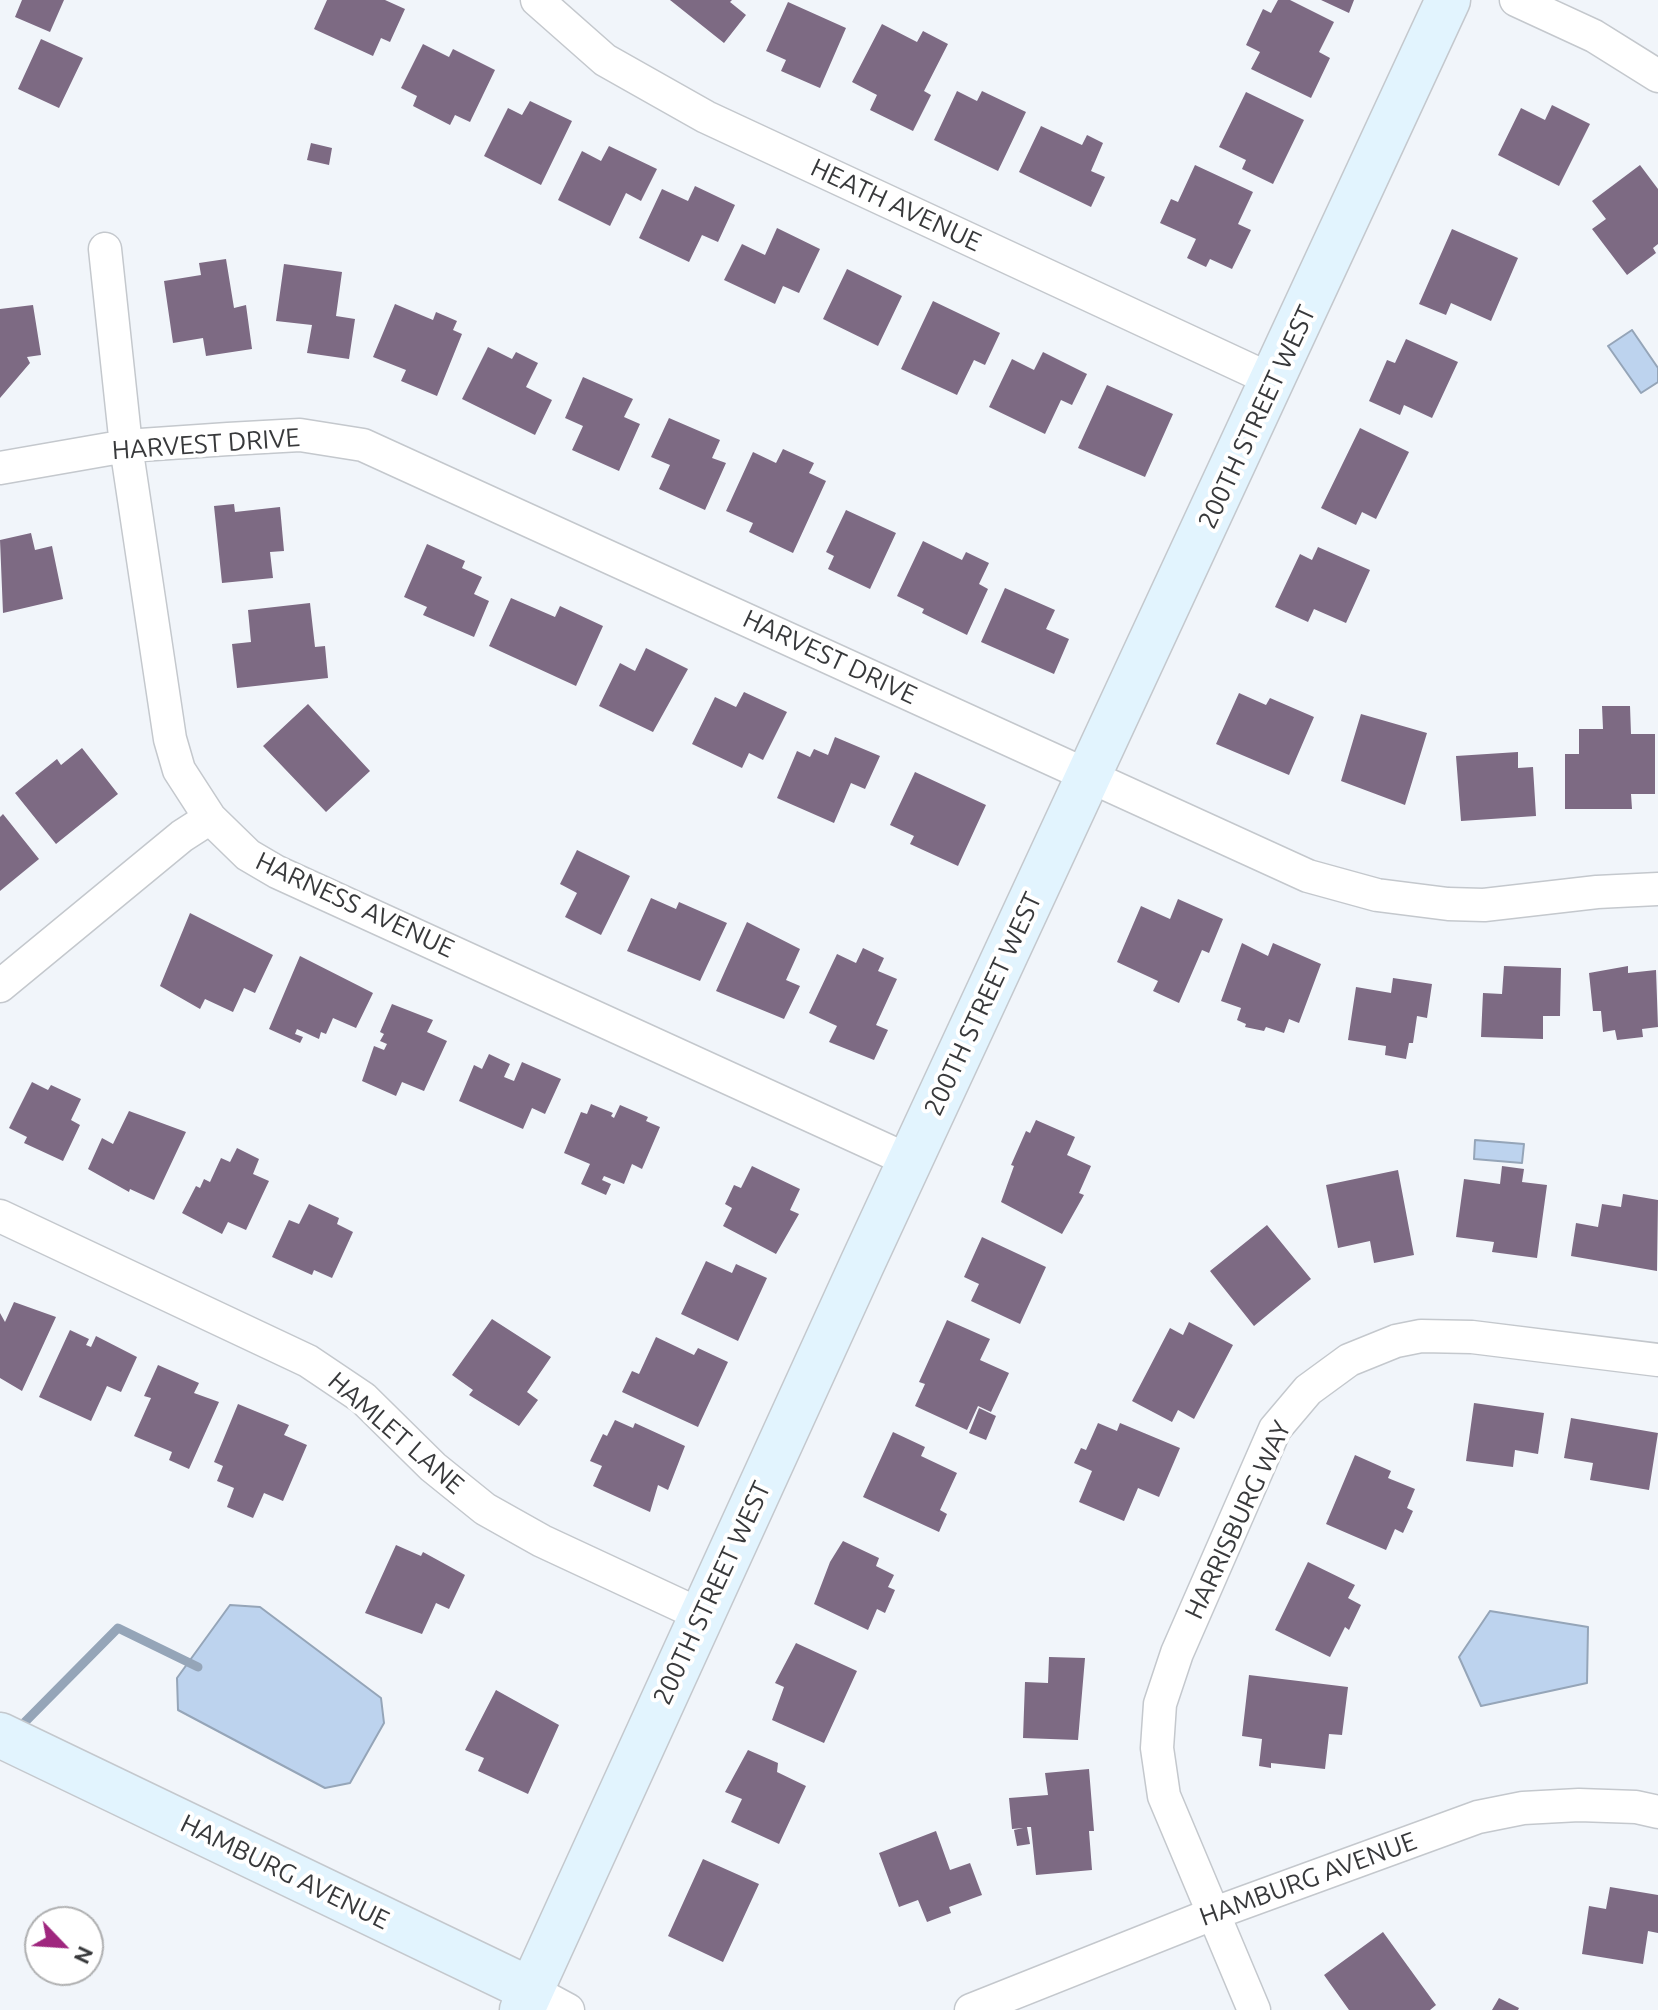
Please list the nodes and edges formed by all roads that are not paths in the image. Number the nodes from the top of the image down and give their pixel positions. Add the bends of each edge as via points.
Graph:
1 (537, 0) edge
2 (1448, 0) edge
3 (1516, 0) edge
4 (1658, 76) edge
5 (105, 249) dead end
6 (1274, 381) junction
7 (126, 446) junction
8 (0, 468) edge
9 (1089, 776) junction
10 (210, 818) junction
11 (1658, 889) edge
12 (0, 986) edge
13 (910, 1161) junction
14 (0, 1216) edge
15 (1658, 1360) edge
16 (701, 1615) junction
17 (0, 1735) edge
18 (1658, 1812) edge
19 (1215, 1913) junction
20 (540, 2003) edge
21 (971, 2010) edge
22 (1254, 2010) edge

1 - 6 street, HEATH AVENUE via 605,60 706,117
2 - 6 street, 200TH STREET WEST
3 - 4 street via 1594,36
5 - 7 street, HARNESS AVENUE
6 - 9 street, 200TH STREET WEST
7 - 8 street, HARVEST DRIVE
7 - 9 street, HARVEST DRIVE via 300,435 363,445
7 - 10 street, HARNESS AVENUE via 170,739 179,770
9 - 11 street, HARVEST DRIVE via 1308,876 1377,895 1484,905
9 - 13 street, 200TH STREET WEST
10 - 12 street
10 - 13 street, HARNESS AVENUE via 248,855 277,872
13 - 16 street, 200TH STREET WEST
14 - 16 street, HAMLET LANE via 308,1361 363,1398 485,1509
15 - 19 street, HARRISBURG WAY via 1472,1337 1421,1336 1349,1360 1290,1408 1263,1451 1160,1704 1157,1748 1164,1796
16 - 20 street, 200TH STREET WEST
17 - 20 street, HAMBURG AVENUE
18 - 19 street, HAMBURG AVENUE via 1579,1805 1478,1817
19 - 21 street, HAMBURG AVENUE
19 - 22 street, HARRISBURG WAY

